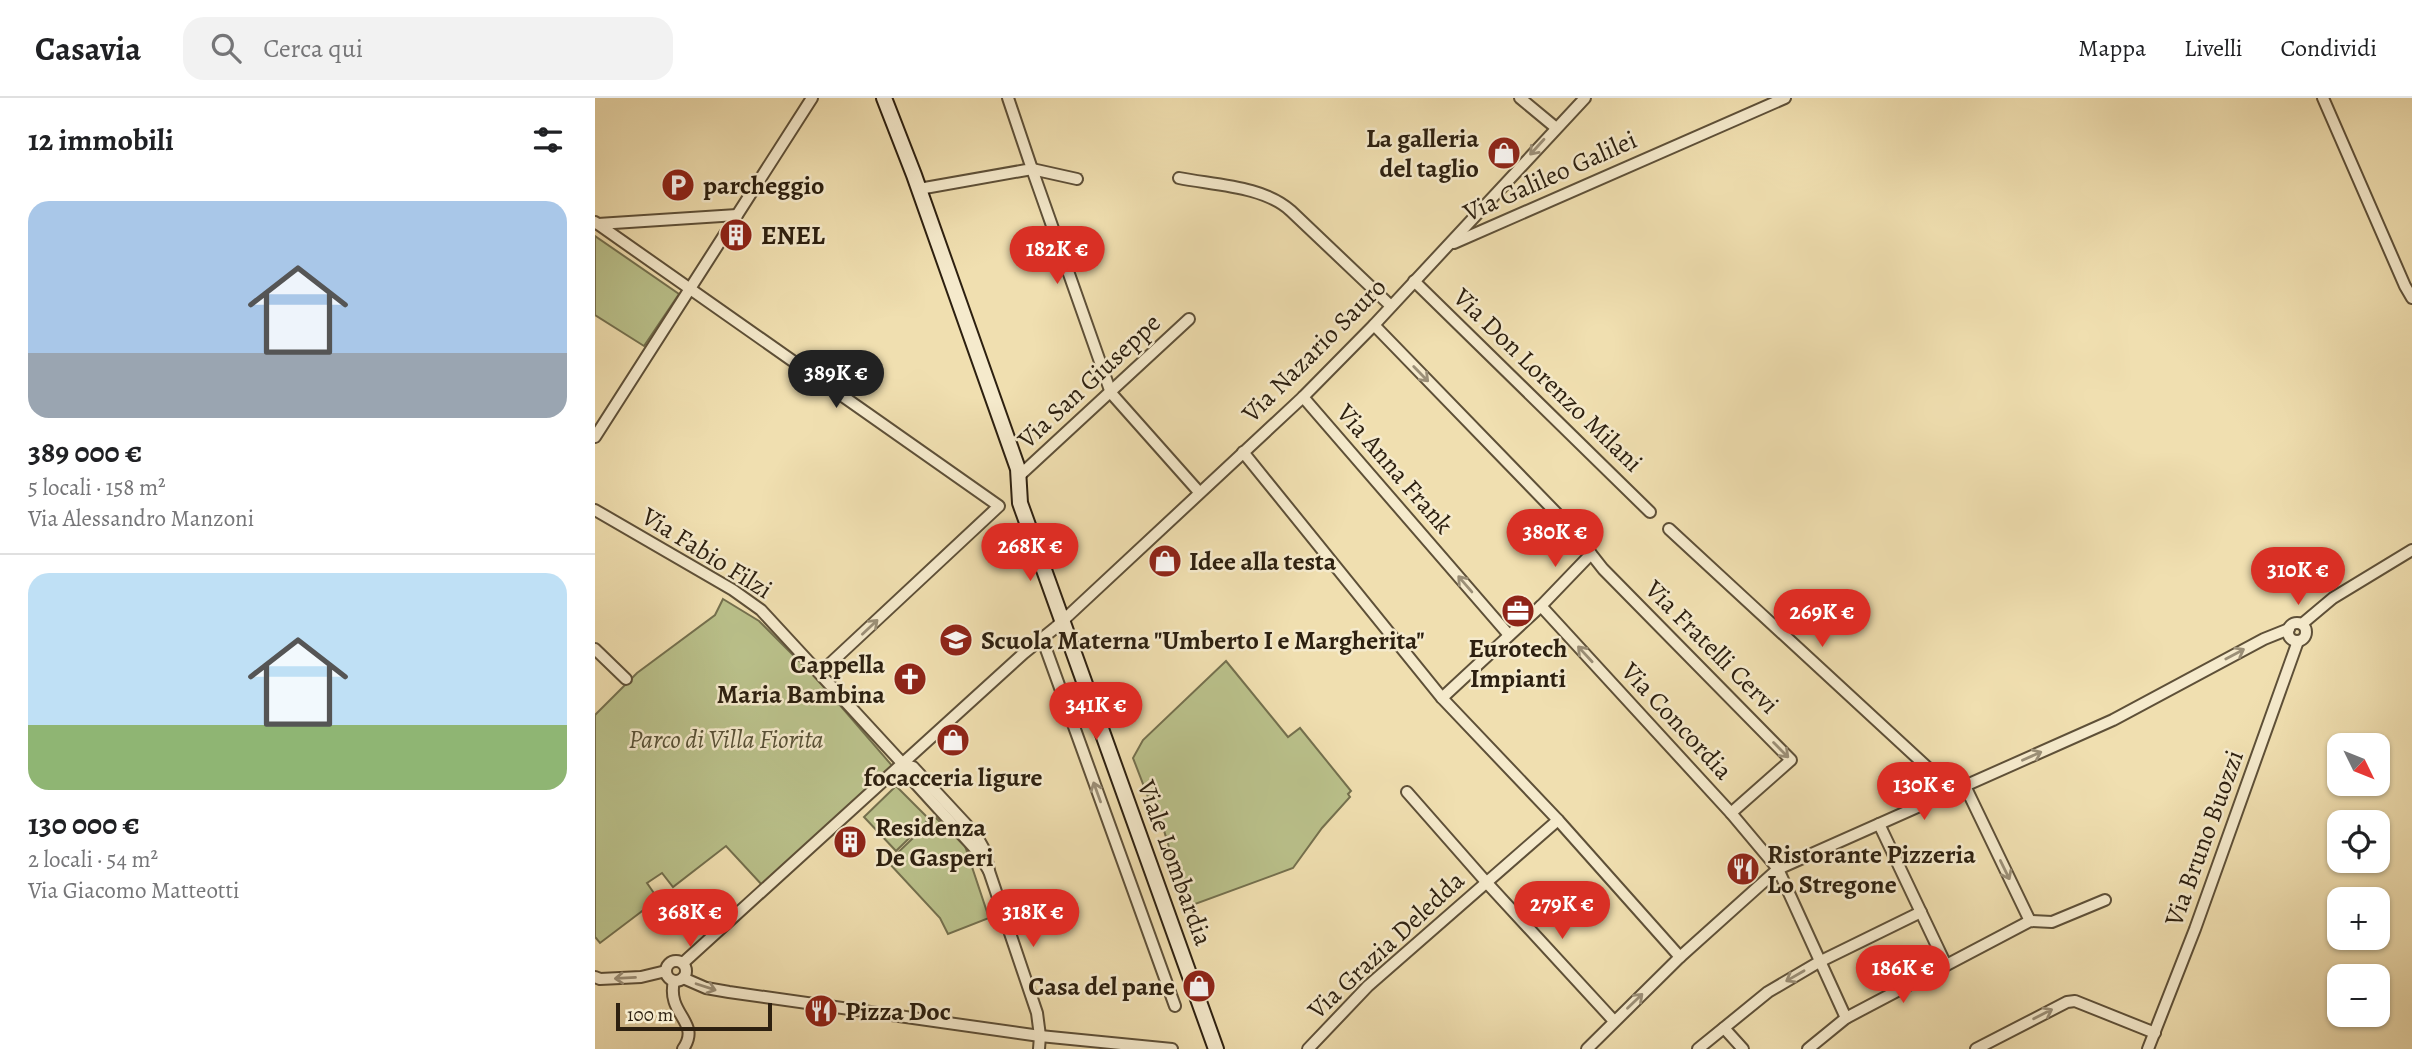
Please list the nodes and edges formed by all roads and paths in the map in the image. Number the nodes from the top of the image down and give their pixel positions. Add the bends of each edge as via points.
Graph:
1 (813, 98) edge
2 (884, 98) edge
3 (1008, 98) edge
4 (1520, 98) edge
5 (1585, 98) edge
6 (1785, 98) edge
7 (2323, 98) edge
8 (1555, 127) junction
9 (1032, 169) junction
10 (1077, 178) dead end
11 (1178, 178) dead end
12 (919, 189) junction
13 (737, 215) junction
14 (596, 223) edge
15 (1448, 246) junction
16 (1414, 282) junction
17 (690, 289) junction
18 (2412, 298) edge
19 (1391, 306) junction
20 (1189, 319) dead end
21 (1374, 325) junction
22 (1111, 393) junction
23 (1303, 397) junction
24 (595, 437) edge
25 (1243, 452) junction
26 (1019, 477) junction
27 (1199, 492) junction
28 (595, 510) edge
29 (1650, 512) dead end
30 (1669, 529) dead end
31 (2412, 550) edge
32 (1591, 554) junction
33 (1541, 606) junction
34 (1062, 621) junction
35 (2302, 624) junction
36 (2288, 629) junction
37 (1509, 635) junction
38 (1042, 638) junction
39 (2298, 641) junction
40 (595, 649) edge
41 (820, 673) junction
42 (627, 678) dead end
43 (1441, 698) junction
44 (903, 764) junction
45 (1965, 786) junction
46 (1953, 791) junction
47 (1407, 792) dead end
48 (1731, 813) junction
49 (1558, 820) junction
50 (1879, 824) junction
51 (1778, 869) junction
52 (1487, 883) junction
53 (2105, 900) dead end
54 (1921, 912) junction
55 (2030, 921) junction
56 (1681, 957) junction
57 (1819, 962) junction
58 (683, 963) junction
59 (1946, 965) junction
60 (666, 971) junction
61 (597, 978) edge
62 (679, 979) junction
63 (1175, 1006) dead end
64 (1846, 1018) junction
65 (1614, 1021) junction
66 (1724, 1028) junction
67 (2155, 1033) junction
68 (1040, 1035) junction
69 (683, 1049) edge
70 (1039, 1049) edge
71 (1172, 1049) edge
72 (1216, 1049) edge
73 (1308, 1049) edge
74 (1587, 1049) edge
75 (1698, 1049) edge
76 (1743, 1049) edge
77 (1808, 1049) edge
78 (1976, 1049) edge
79 (2148, 1049) edge

1 - 13 street
2 - 12 main road, Viale Lombardia
3 - 9 street
4 - 8 street
5 - 8 street, Via Nazario Sauro
6 - 15 street, Via Galileo Galilei
7 - 18 street
8 -> 15 street, Via Nazario Sauro
9 - 10 street
9 - 12 street
9 - 22 street
11 - 19 street via 1275,198
12 - 26 main road, Viale Lombardia
13 - 14 street
13 - 17 street
14 - 17 street
15 - 16 street, Via Nazario Sauro
16 - 19 street, Via Nazario Sauro
16 - 29 street, Via Don Lorenzo Milani
17 - 24 street
41 -> 17 street via 999,506
19 - 21 street, Via Nazario Sauro
20 - 22 street, Via San Giuseppe
21 - 23 street, Via Nazario Sauro
21 -> 32 street, Via Fratelli Cervi
22 - 26 street, Via San Giuseppe
22 - 27 street
23 - 25 street, Via Nazario Sauro
37 -> 23 street, Via Anna Frank
25 - 27 street, Via Nazario Sauro
25 - 43 street
26 - 34 main road, Viale Lombardia via 1020,503
27 - 34 street, Via Nazario Sauro
28 - 41 street, Via Fabio Filzi via 755,605
30 - 46 street
31 - 35 street via 2333,598
32 - 33 street
32 -> 48 street, Via Fratelli Cervi via 1791,760
33 - 37 street
48 -> 33 street, Via Concordia
34 - 38 street, Via Nazario Sauro
34 - 72 main road, Viale Lombardia
35 - 36 street
35 - 39 street via 2307,633
36 - 39 street via 2289,636
45 -> 36 street via 2113,720
37 - 43 street
38 - 44 street, Via Nazario Sauro
63 -> 38 street, Viale Lombardia
39 - 67 street, Via Bruno Buozzi
40 - 42 street
41 - 44 street, Via Fabio Filzi
43 - 49 street
44 - 58 street, Via Nazario Sauro
44 - 68 street, Via Fabio Filzi via 913,767 976,835 985,851
45 - 46 street
45 -> 55 street
46 - 50 street
47 - 52 street
48 - 51 street, Via Concordia
49 - 52 street, Via Grazia Deledda
49 - 56 street
50 - 51 street
50 - 54 street
51 - 56 street
51 - 57 street, Via Concordia
52 - 65 street
52 - 73 street, Via Grazia Deledda via 1368,986
53 - 55 street via 2052,922
54 - 57 street
54 - 59 street
55 - 59 street
65 -> 56 street
57 - 64 street, Via Concordia
57 -> 66 street via 1768,992
58 - 60 street via 670,962
58 - 62 street via 686,972
59 - 64 street
60 -> 61 street
60 - 62 street via 669,977
62 -> 68 street via 729,992
62 - 69 street via 673,1002 690,1033
64 - 77 street
65 - 74 street
66 - 75 street
66 - 76 street
78 -> 67 street via 2075,1001
67 - 79 street, Via Bruno Buozzi
68 - 70 street, Via Fabio Filzi
68 - 71 street

